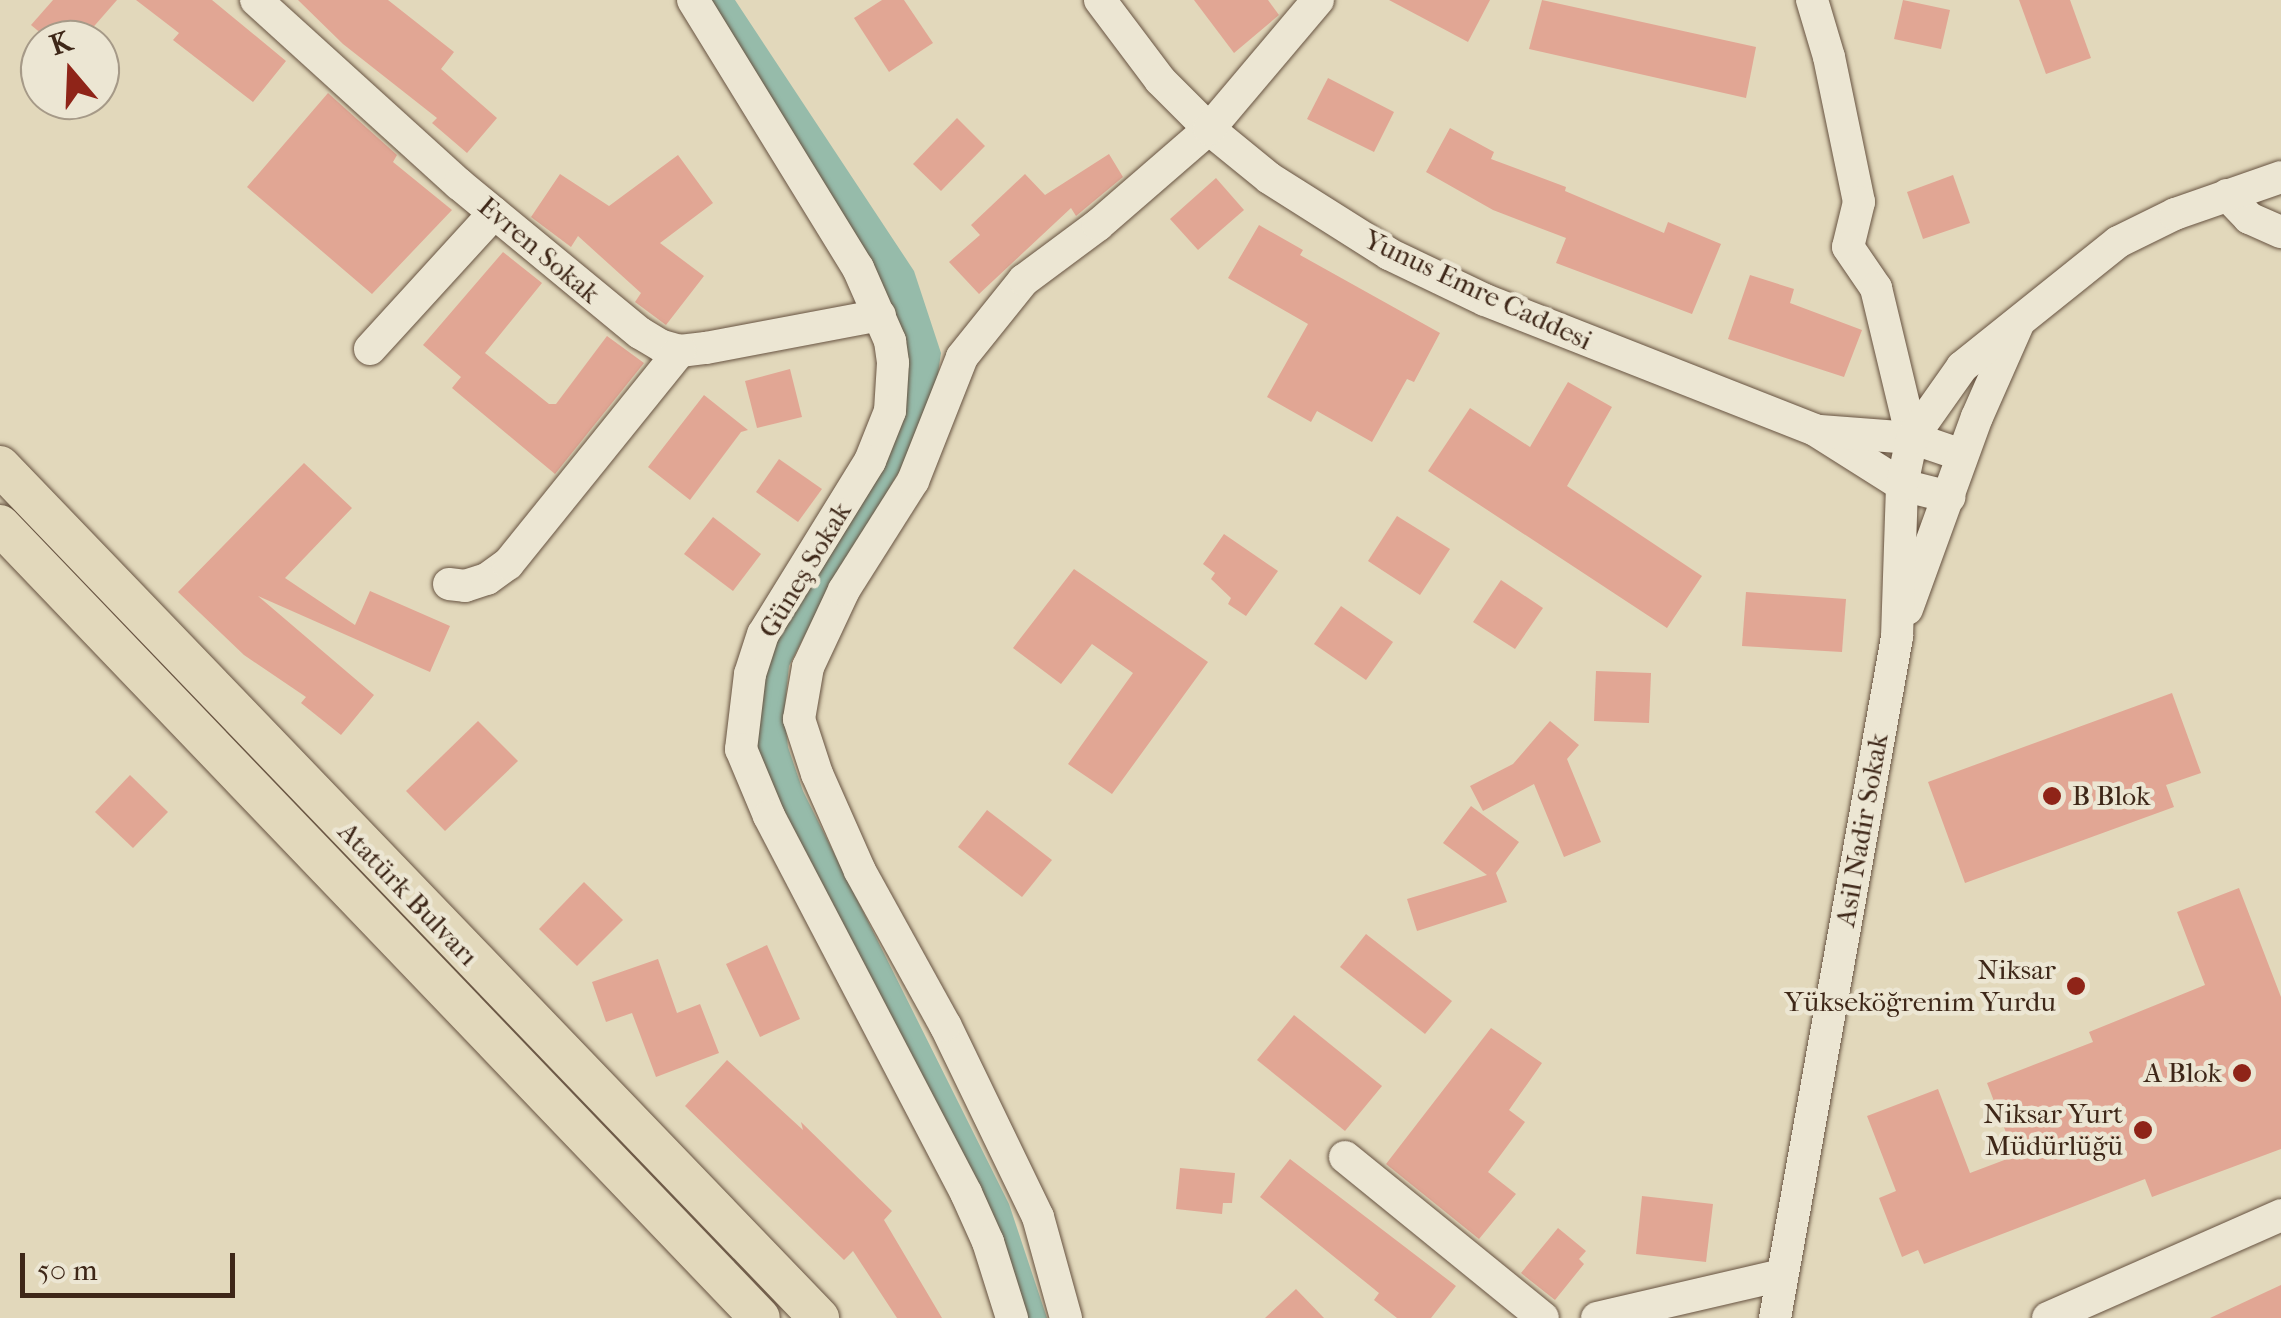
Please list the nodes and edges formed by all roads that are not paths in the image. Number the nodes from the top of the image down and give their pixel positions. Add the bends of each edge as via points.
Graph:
1 (256, 0) edge
2 (694, 0) edge
3 (1100, 0) edge
4 (1812, 0) edge
5 (1306, 4) edge
6 (1209, 129) junction
7 (2281, 177) edge
8 (2227, 195) junction
9 (494, 213) junction
10 (2281, 232) edge
11 (880, 315) junction
12 (2022, 316) junction
13 (370, 350) dead end
14 (680, 351) junction
15 (1815, 430) junction
16 (1912, 438) junction
17 (1962, 455) junction
18 (0, 466) edge
19 (1902, 485) junction
20 (1949, 497) junction
21 (0, 525) edge
22 (449, 584) dead end
23 (1896, 636) junction
24 (1345, 1157) dead end
25 (2281, 1216) edge
26 (1782, 1274) junction
27 (760, 1318) edge
28 (819, 1318) edge
29 (1012, 1318) edge
30 (1066, 1318) edge
31 (1543, 1318) edge
32 (1596, 1318) edge
33 (1776, 1318) edge
34 (2048, 1318) edge

1 - 9 street, Evren Sokak
2 - 11 street, Güneş Sokak
3 - 6 street, Yunus Emre Caddesi via 1160,80
4 - 16 street via 1859,202 1848,247 1876,288
5 - 6 street
6 - 15 street, Yunus Emre Caddesi via 1269,178 1389,254 1485,300
6 - 30 street via 1024,280 962,357 912,481 844,590 808,667 799,718 860,871 946,1025 1038,1216
7 - 8 street, Asil Nadir Sokak
8 - 10 street via 2248,218
8 - 12 street, Asil Nadir Sokak via 2118,242
9 - 13 street
9 - 14 street, Evren Sokak via 640,334
11 - 14 street
11 - 29 street, Güneş Sokak via 893,363 890,411 870,461 763,634 750,674 742,750 769,816 966,1192
12 - 16 street, Asil Nadir Sokak via 1962,367
12 - 17 street, Asil Nadir Sokak
14 - 22 street via 508,564 487,579
15 - 16 street, Yunus Emre Caddesi
15 - 19 street, Yunus Emre Caddesi
16 - 17 street, Yunus Emre Caddesi
16 - 19 street, Asil Nadir Sokak
17 - 20 street, Asil Nadir Sokak
18 - 28 main road, Atatürk Bulvarı
19 - 20 street, Yunus Emre Caddesi
19 - 23 street, Asil Nadir Sokak
20 - 23 street, Asil Nadir Sokak
21 - 27 main road, Atatürk Bulvarı
23 - 26 street, Asil Nadir Sokak
24 - 31 street
25 - 34 street
26 - 32 street
26 - 33 street, Asil Nadir Sokak

